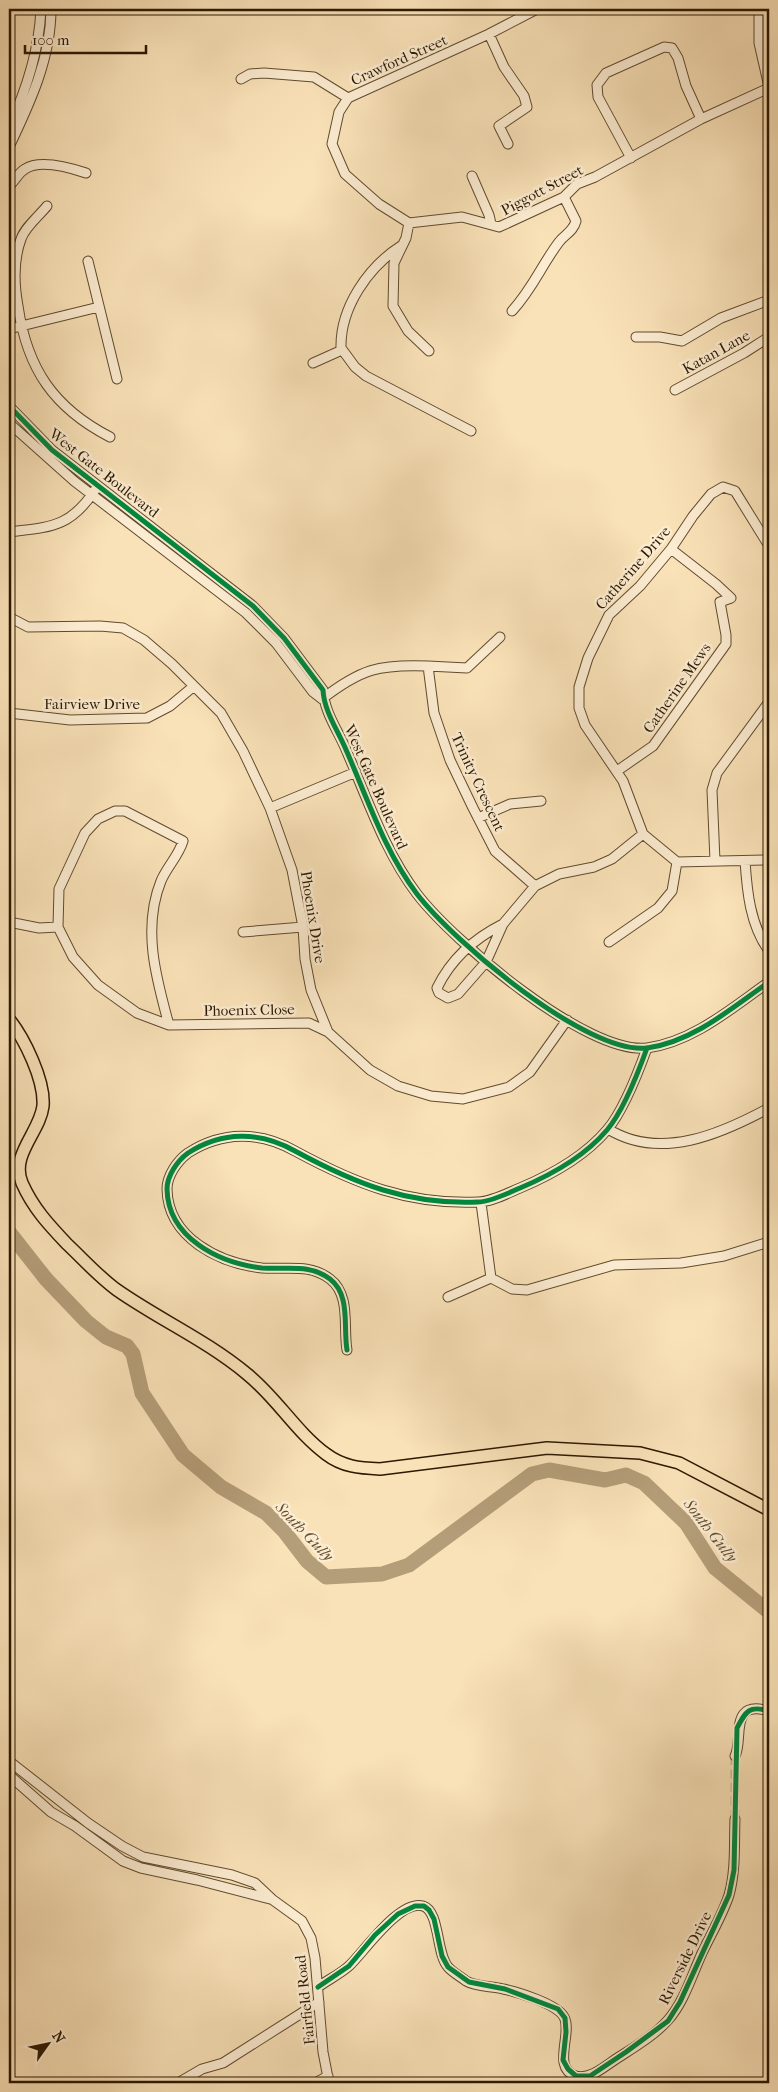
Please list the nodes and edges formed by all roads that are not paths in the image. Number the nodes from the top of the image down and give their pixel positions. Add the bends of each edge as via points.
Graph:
1 (41, 9) edge
2 (51, 9) edge
3 (537, 9) edge
4 (759, 9) edge
5 (489, 34) junction
6 (241, 80) dead end
7 (769, 88) edge
8 (348, 98) junction
9 (701, 119) junction
10 (9, 127) edge
11 (508, 144) dead end
12 (9, 147) edge
13 (631, 158) junction
14 (86, 173) dead end
15 (472, 176) dead end
16 (9, 186) edge
17 (564, 197) junction
18 (47, 206) dead end
19 (409, 223) junction
20 (491, 224) junction
21 (401, 246) junction
22 (88, 261) dead end
23 (769, 300) edge
24 (98, 307) junction
25 (512, 311) dead end
26 (21, 327) junction
27 (9, 329) edge
28 (636, 337) dead end
29 (769, 337) edge
30 (342, 350) junction
31 (429, 351) dead end
32 (313, 363) dead end
33 (117, 379) dead end
34 (675, 390) dead end
35 (9, 406) edge
36 (9, 422) edge
37 (471, 431) dead end
38 (110, 437) dead end
39 (97, 485) junction
40 (92, 494) junction
41 (9, 532) edge
42 (769, 546) edge
43 (672, 549) junction
44 (9, 617) edge
45 (500, 638) dead end
46 (428, 666) junction
47 (194, 686) junction
48 (322, 699) junction
49 (769, 702) edge
50 (9, 713) edge
51 (766, 713) edge
52 (617, 771) junction
53 (356, 772) junction
54 (541, 801) dead end
55 (270, 808) junction
56 (478, 818) junction
57 (643, 834) junction
58 (769, 860) edge
59 (715, 861) junction
60 (745, 861) junction
61 (677, 862) junction
62 (535, 886) junction
63 (9, 922) edge
64 (503, 924) junction
65 (58, 927) junction
66 (304, 927) junction
67 (243, 932) dead end
68 (609, 942) dead end
69 (468, 946) junction
70 (769, 951) edge
71 (486, 962) junction
72 (769, 982) edge
73 (9, 1019) edge
74 (567, 1020) junction
75 (169, 1025) junction
76 (328, 1032) junction
77 (647, 1048) junction
78 (769, 1108) edge
79 (608, 1128) junction
80 (481, 1203) junction
81 (769, 1242) edge
82 (491, 1278) junction
83 (448, 1297) dead end
84 (347, 1350) dead end
85 (769, 1510) edge
86 (769, 1711) edge
87 (735, 1756) tunnel mouth
88 (9, 1761) edge
89 (9, 1775) edge
90 (735, 1819) tunnel mouth
91 (273, 1900) junction
92 (318, 1987) junction
93 (319, 2002) junction
94 (329, 2079) edge
95 (178, 2083) edge
96 (315, 2083) edge

1 - 10 street via 36,53
2 - 12 street via 46,54 37,84
3 - 5 street, Crawford Street
4 - 7 street via 759,43
5 - 8 street, Crawford Street
5 - 11 street via 504,67 524,96 526,107 499,126
6 - 8 street, Crawford Street via 247,74 257,73 314,77
7 - 9 street, Piggott Street
8 - 19 street via 339,112 332,144 345,174 379,204
9 - 13 street, Piggott Street
9 - 13 street via 672,48 664,47 606,73 597,85 598,97
13 - 17 street, Piggott Street via 578,184
14 - 16 street via 56,165 31,166
15 - 20 street
17 - 20 street, Piggott Street via 499,227
17 - 25 street via 576,221 575,227 561,240 529,293
18 - 26 street via 21,238 13,278
19 - 20 street, Piggott Street via 462,217
19 - 21 street
21 - 30 street via 365,279 342,326
21 - 31 street via 394,262 393,306 408,331
22 - 24 street
23 - 28 street via 721,318 682,341
24 - 26 street
24 - 33 street
26 - 27 street
26 - 38 street via 27,351 51,390 70,411
29 - 34 street, Katan Lane
30 - 32 street
30 - 37 street via 366,376
35 - 39 street, West Gate Boulevard via 52,450
36 - 40 street, West Gate Boulevard via 45,457
39 - 40 street
39 - 48 street, West Gate Boulevard via 253,606 284,638 320,686
40 - 41 street via 68,519 53,527
40 - 48 street, West Gate Boulevard via 246,613 276,643 315,695
42 - 43 street, Catherine Drive via 736,491 723,487 711,494 692,516
43 - 52 street, Catherine Drive via 609,615 588,658 579,687 579,708 585,725
43 - 52 street, Catherine Mews via 730,598 720,602 726,644 653,746
44 - 47 street, Phoenix Drive via 28,627 123,628 144,640
45 - 46 street via 466,668
46 - 48 street via 376,668 349,680
46 - 56 street, Trinity Crescent via 434,713 450,760
47 - 50 street, Fairview Drive via 170,706 147,718 70,720
47 - 55 street, Phoenix Drive via 221,713 233,732
48 - 53 street, West Gate Boulevard
49 - 51 street
51 - 59 street via 717,773 712,790
52 - 57 street, Catherine Drive
53 - 55 street
53 - 69 street, West Gate Boulevard via 387,845 417,894
54 - 56 street via 510,804
55 - 66 street, Phoenix Drive via 292,870
56 - 62 street, Trinity Crescent via 495,851
57 - 61 street, Catherine Drive
57 - 62 street via 612,859 559,874
58 - 60 street
59 - 60 street
59 - 61 street
60 - 70 street via 754,919
61 - 68 street via 672,891 658,908
62 - 64 street
63 - 65 street via 39,928
64 - 69 street via 482,934
64 - 71 street
65 - 75 street, Phoenix Close via 73,957 98,985 137,1013
65 - 75 street, Phoenix Close via 59,889 85,833 98,820 125,811 182,838 183,843 162,880 151,924 154,964
66 - 67 street
66 - 76 street, Phoenix Drive via 312,990
69 - 71 street, West Gate Boulevard
69 - 71 street via 441,980 437,988 439,992 448,998 458,994
71 - 74 street, West Gate Boulevard
72 - 77 street, West Gate Boulevard via 694,1032
73 - 85 main road via 27,1047 42,1090 43,1106 22,1155 20,1170 21,1181 34,1208 77,1254 116,1288 149,1311 215,1348 249,1375 327,1455 352,1468 380,1469 547,1448 640,1453 679,1463
74 - 76 street, Phoenix Drive via 530,1072 509,1087 463,1099 431,1096 398,1086 370,1070
74 - 77 street, West Gate Boulevard via 607,1041
75 - 76 street, Phoenix Close via 309,1023
77 - 79 street via 637,1078
78 - 79 street via 738,1125 706,1137 676,1143 648,1143 622,1137
79 - 80 street via 593,1144 541,1179
80 - 82 street
80 - 84 street via 437,1201 387,1193 352,1180 288,1146 257,1136 231,1136 203,1143 182,1157 167,1180 167,1203 175,1222 194,1242 218,1256 262,1268 303,1267 331,1280 344,1304
81 - 82 street via 724,1256 681,1263 614,1265 526,1290 512,1289
82 - 83 street
86 - 87 street via 757,1707 746,1712 737,1728
88 - 91 street, Fairfield Road via 122,1846 144,1857 255,1883
89 - 91 street, Fairfield Road via 51,1812 123,1860 141,1868
90 - 92 street, Riverside Drive via 734,1870 729,1895 680,2002 668,2020 590,2076 576,2076 563,2060 565,2018 558,2009 505,1989 469,1982 448,1967 442,1956 434,1919 424,1906 415,1906 398,1914 349,1966
91 - 92 street, Fairfield Road via 302,1921 311,1938
92 - 93 street, Fairfield Road
93 - 94 street, Fairfield Road
93 - 95 street via 222,2062
94 - 96 street

